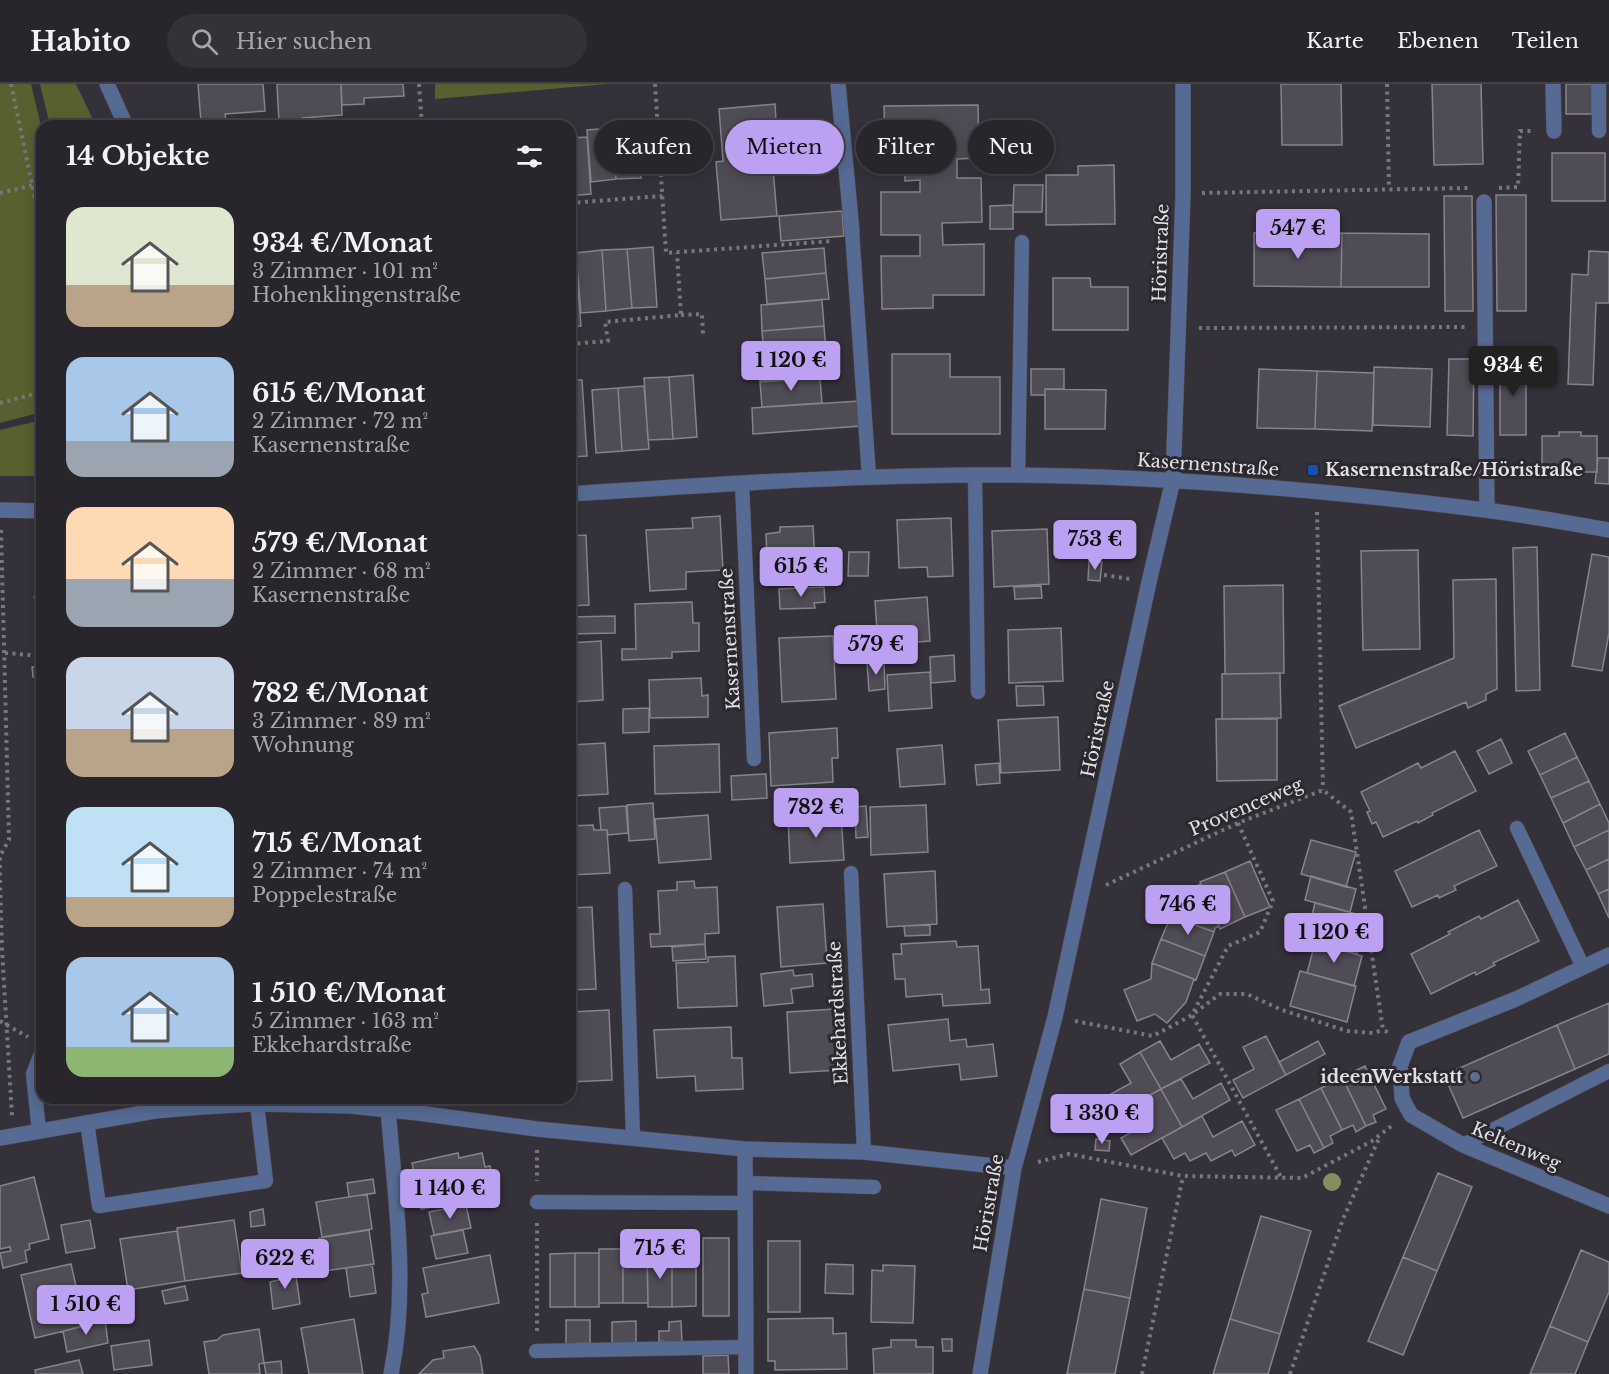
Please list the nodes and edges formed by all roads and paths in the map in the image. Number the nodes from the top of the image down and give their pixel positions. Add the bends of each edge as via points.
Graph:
1 (11, 84) edge
2 (107, 84) edge
3 (419, 84) edge
4 (654, 84) edge
5 (837, 84) edge
6 (1184, 84) edge
7 (1387, 84) edge
8 (1553, 84) edge
9 (1599, 84) edge
10 (123, 120) edge
11 (422, 120) edge
12 (1554, 131) joint
13 (1599, 131) dead end
14 (36, 185) edge
15 (33, 186) junction
16 (1472, 188) dead end
17 (1496, 188) dead end
18 (1389, 189) junction
19 (0, 193) edge
20 (1183, 194) junction
21 (662, 196) junction
22 (36, 201) edge
23 (1484, 202) dead end
24 (576, 203) edge
25 (852, 235) junction
26 (1022, 242) dead end
27 (677, 253) junction
28 (681, 315) junction
29 (1485, 327) junction
30 (1178, 328) junction
31 (703, 335) dead end
32 (576, 344) edge
33 (36, 394) edge
34 (0, 403) edge
35 (975, 475) junction
36 (1018, 475) junction
37 (868, 477) junction
38 (1173, 480) junction
39 (742, 483) junction
40 (1316, 492) junction
41 (576, 494) edge
42 (0, 510) edge
43 (1487, 510) junction
44 (36, 511) edge
45 (1609, 530) edge
46 (5, 653) junction
47 (36, 656) edge
48 (978, 692) dead end
49 (754, 759) dead end
50 (1323, 790) junction
51 (1238, 823) junction
52 (1517, 828) dead end
53 (851, 873) dead end
54 (1084, 888) junction
55 (626, 889) dead end
56 (1609, 955) edge
57 (1583, 967) junction
58 (1192, 1016) junction
59 (1055, 1017) junction
60 (0, 1021) edge
61 (6, 1023) junction
62 (1383, 1030) junction
63 (1409, 1042) junction
64 (36, 1045) edge
65 (36, 1053) edge
66 (1609, 1071) edge
67 (36, 1102) edge
68 (36, 1104) edge
69 (257, 1104) junction
70 (418, 1105) edge
71 (388, 1109) junction
72 (1412, 1115) junction
73 (87, 1122) junction
74 (537, 1129) junction
75 (39, 1131) junction
76 (7, 1136) edge
77 (1380, 1136) junction
78 (633, 1137) junction
79 (1463, 1144) junction
80 (745, 1149) junction
81 (864, 1152) junction
82 (1014, 1168) junction
83 (1183, 1176) junction
84 (1282, 1179) junction
85 (745, 1183) junction
86 (874, 1187) dead end
87 (537, 1202) junction
88 (745, 1203) junction
89 (1609, 1206) edge
90 (746, 1347) junction
91 (537, 1351) joint
92 (391, 1374) edge
93 (746, 1374) edge
94 (980, 1374) edge
95 (1142, 1374) edge
96 (1290, 1374) edge

1 - 15 path
2 - 10 street
3 - 11 path
4 - 21 path
5 - 25 street
6 - 20 street, Höristraße
7 - 18 path
8 - 12 street
9 - 13 lane
12 - 17 path via 1520,131 1518,187
14 - 15 path
15 - 19 path
15 - 22 path
16 - 18 path
18 - 20 path
20 - 30 street, Höristraße
21 - 24 path
21 - 27 path via 666,253
23 - 29 street
25 - 27 path
25 - 37 lane
26 - 36 lane
27 - 28 path
28 - 31 path via 702,314
28 - 32 path via 605,322 608,341
29 - 30 path
29 - 43 street
30 - 38 street, Höristraße
33 - 34 path
35 - 36 street, Kasernenstraße
35 - 37 street, Kasernenstraße
35 - 48 lane
36 - 38 street, Kasernenstraße
37 - 39 street, Kasernenstraße
38 - 40 street, Kasernenstraße
38 - 54 street, Höristraße
39 - 41 street, Kasernenstraße
39 - 49 lane, Kasernenstraße
40 - 43 street, Kasernenstraße
40 - 50 path
42 - 44 street
42 - 46 path
43 - 45 street, Kasernenstraße
46 - 47 path
46 - 61 path via 9,840 0,856 0,879
50 - 51 path, Provenceweg
50 - 62 path, Provenceweg via 1351,812
51 - 54 path, Provenceweg via 1107,885
51 - 58 path via 1273,901 1260,932 1228,946
52 - 57 lane
53 - 81 lane, Ekkehardstraße
54 - 59 street, Höristraße
55 - 78 lane
56 - 57 street
57 - 63 street
58 - 59 path via 1153,1036
58 - 62 path via 1220,994 1247,994 1347,1031
58 - 84 path
59 - 82 street, Höristraße
60 - 61 path
61 - 64 path
61 - 76 path
62 - 63 path
63 - 72 street via 1400,1066 1402,1098
65 - 67 lane
66 - 79 lane
68 - 75 lane
69 - 71 street
69 - 73 street
69 - 73 lane via 266,1181 99,1206
70 - 71 street
70 - 74 street
71 - 92 street via 400,1303
72 - 77 path
72 - 79 street, Keltenweg
73 - 75 street
74 - 78 street
74 - 87 path
75 - 76 street
77 - 84 path via 1302,1178
77 - 96 path via 1343,1219
78 - 80 street
79 - 89 street, Keltenweg
80 - 81 street
80 - 85 street
81 - 82 street
82 - 83 path via 1068,1154
82 - 94 street, Höristraße
83 - 84 path
83 - 95 path
85 - 86 lane
85 - 88 street
87 - 88 lane
87 - 91 path
88 - 90 street
90 - 91 lane
90 - 93 street

